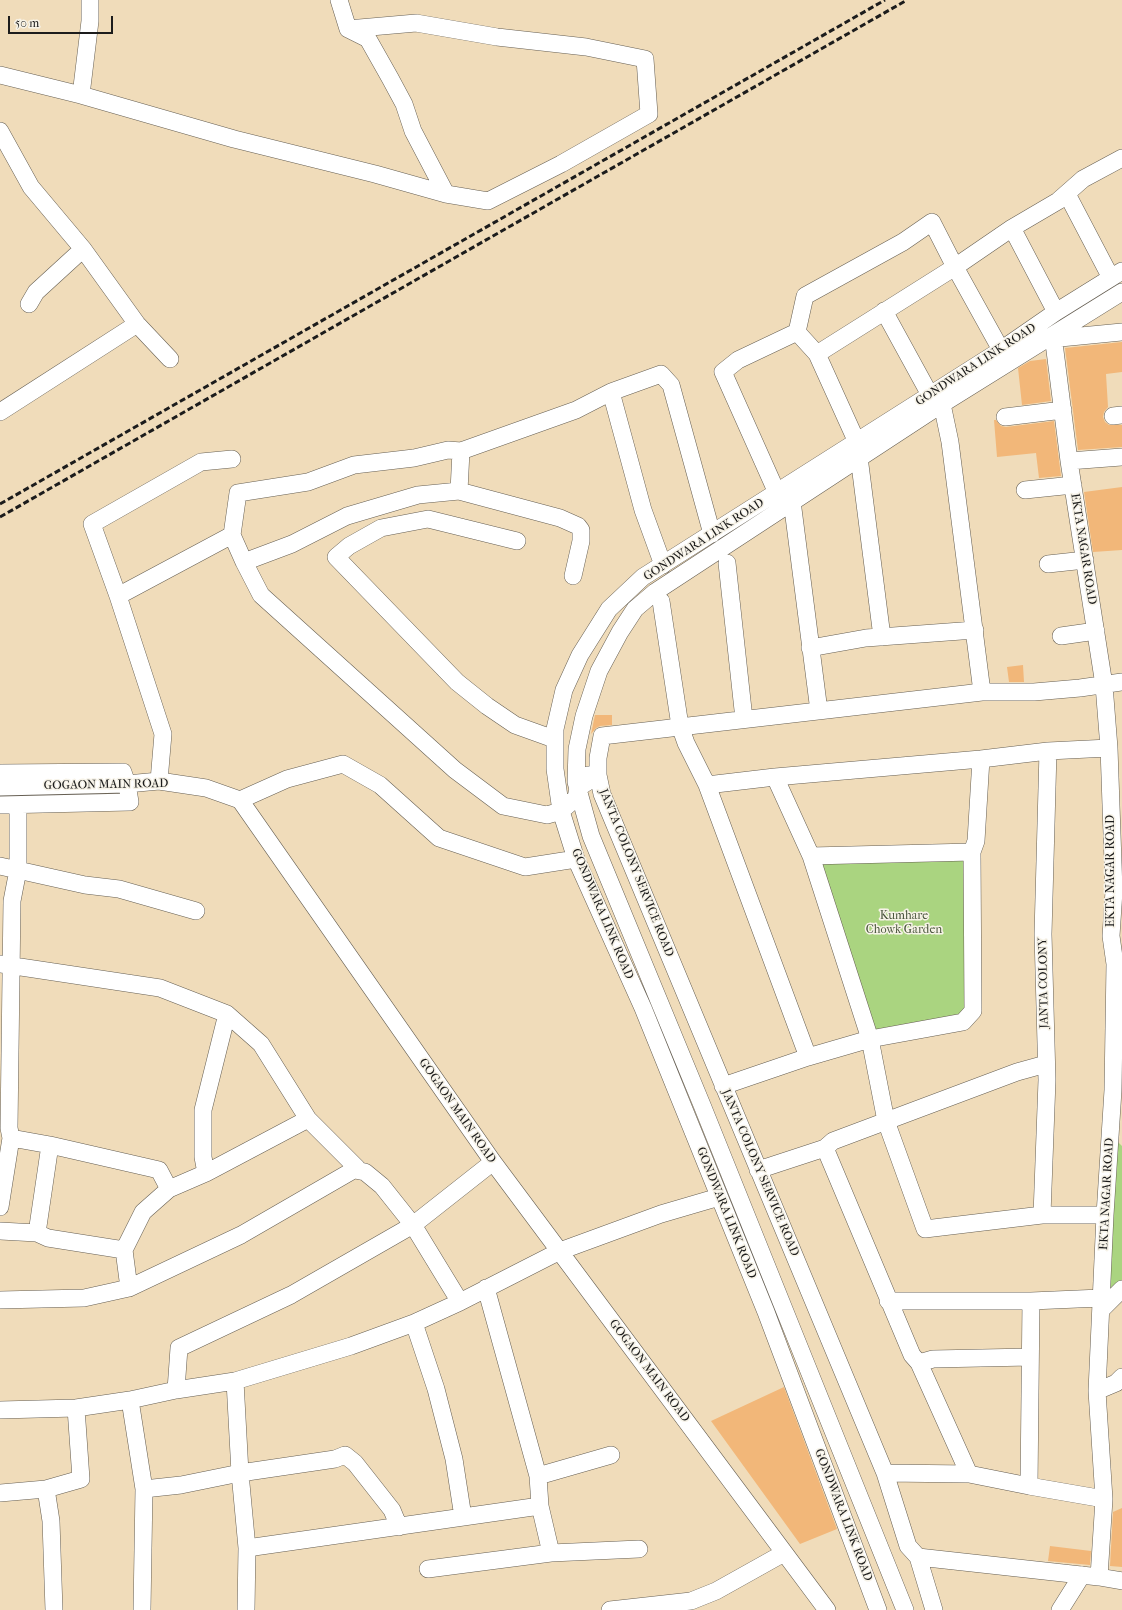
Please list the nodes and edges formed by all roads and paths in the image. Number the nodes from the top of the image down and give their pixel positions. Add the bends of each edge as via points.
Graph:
1 (90, 0) edge
2 (339, 0) edge
3 (348, 29) junction
4 (0, 75) edge
5 (81, 95) junction
6 (0, 131) edge
7 (1122, 158) edge
8 (446, 194) junction
9 (1067, 194) junction
10 (1012, 228) junction
11 (83, 249) junction
12 (955, 267) junction
13 (1116, 275) edge
14 (1122, 292) edge
15 (29, 304) dead end
16 (884, 311) junction
17 (1056, 312) junction
18 (137, 324) junction
19 (797, 332) junction
20 (1122, 332) edge
21 (1057, 337) junction
22 (1001, 350) junction
23 (817, 354) junction
24 (170, 359) dead end
25 (611, 392) junction
26 (936, 400) junction
27 (1063, 410) junction
28 (0, 412) edge
29 (1005, 417) dead end
30 (855, 443) junction
31 (461, 451) junction
32 (1122, 457) edge
33 (232, 459) dead end
34 (859, 459) junction
35 (1069, 461) junction
36 (1073, 485) junction
37 (1025, 490) dead end
38 (458, 491) junction
39 (777, 493) junction
40 (792, 501) junction
41 (712, 534) junction
42 (232, 535) junction
43 (517, 541) dead end
44 (1085, 560) junction
45 (244, 562) junction
46 (727, 564) dead end
47 (1048, 564) dead end
48 (663, 565) junction
49 (572, 576) dead end
50 (118, 596) junction
51 (661, 601) dead end
52 (975, 630) junction
53 (1096, 631) junction
54 (1061, 636) dead end
55 (882, 637) junction
56 (810, 648) junction
57 (1122, 682) edge
58 (1104, 685) junction
59 (982, 692) junction
60 (818, 711) junction
61 (744, 720) junction
62 (680, 726) junction
63 (554, 739) junction
64 (1109, 748) junction
65 (1048, 750) junction
66 (981, 759) junction
67 (0, 773) edge
68 (556, 774) junction
69 (598, 775) junction
70 (775, 777) junction
71 (159, 781) junction
72 (577, 782) junction
73 (127, 784) junction
74 (707, 785) junction
75 (0, 787) edge
76 (240, 800) junction
77 (0, 805) edge
78 (18, 805) junction
79 (561, 811) junction
80 (972, 852) junction
81 (811, 856) junction
82 (576, 859) junction
83 (0, 866) edge
84 (18, 870) junction
85 (1118, 891) edge
86 (6, 901) edge
87 (196, 911) dead end
88 (6, 964) edge
89 (227, 1014) junction
90 (870, 1039) junction
91 (808, 1057) junction
92 (1046, 1064) junction
93 (723, 1086) junction
94 (308, 1119) junction
95 (886, 1121) junction
96 (11, 1138) junction
97 (50, 1145) junction
98 (825, 1148) junction
99 (493, 1162) junction
100 (356, 1168) junction
101 (758, 1170) junction
102 (206, 1173) junction
103 (168, 1189) junction
104 (719, 1197) junction
105 (0, 1207) edge
106 (1042, 1215) junction
107 (1105, 1215) junction
108 (413, 1225) junction
109 (0, 1231) edge
110 (37, 1233) junction
111 (124, 1250) junction
112 (560, 1251) junction
113 (129, 1288) junction
114 (486, 1288) junction
115 (1122, 1289) edge
116 (0, 1300) edge
117 (888, 1301) junction
118 (1032, 1301) junction
119 (460, 1302) junction
120 (1101, 1304) junction
121 (414, 1323) junction
122 (1030, 1357) junction
123 (919, 1363) junction
124 (1122, 1377) edge
125 (236, 1381) junction
126 (176, 1390) junction
127 (1097, 1391) junction
128 (130, 1400) junction
129 (76, 1408) junction
130 (0, 1410) edge
131 (611, 1455) dead end
132 (240, 1473) junction
133 (885, 1473) junction
134 (969, 1474) junction
135 (538, 1476) junction
136 (1029, 1486) junction
137 (46, 1489) junction
138 (144, 1489) junction
139 (0, 1494) edge
140 (1104, 1499) junction
141 (540, 1506) junction
142 (463, 1517) junction
143 (399, 1527) junction
144 (247, 1548) junction
145 (639, 1549) dead end
146 (551, 1553) junction
147 (784, 1553) junction
148 (918, 1557) junction
149 (428, 1569) dead end
150 (1082, 1575) junction
151 (1099, 1577) junction
152 (1122, 1581) edge
153 (693, 1605) edge
154 (54, 1610) edge
155 (142, 1610) edge
156 (246, 1610) edge
157 (610, 1610) edge
158 (827, 1610) edge
159 (878, 1610) edge
160 (905, 1610) edge
161 (934, 1610) edge
162 (1060, 1610) edge

1 - 5 street
2 - 3 street
3 - 8 street via 368,39 404,104 412,131
3 - 8 street via 416,23 497,37 586,47 645,59 649,114 561,164 488,201
4 - 5 street
5 - 8 street via 234,139
6 - 11 street via 31,187
7 - 9 street via 1083,179
9 - 10 street
9 - 13 street
10 - 12 street
10 - 17 street
11 - 15 street via 36,292
11 - 18 street
12 - 16 street
12 - 19 street via 932,222 904,242 805,296
12 - 22 street
13 - 17 street, GONDWARA LINK ROAD
14 - 21 street
16 - 23 street
16 - 26 street
17 - 22 street, GONDWARA LINK ROAD
18 - 24 street
18 - 28 street
19 - 23 street
19 - 39 street via 738,360 723,372
20 - 21 street
21 - 26 street
21 - 27 street, EKTA NAGAR ROAD
22 - 26 street, GONDWARA LINK ROAD
23 - 30 street
25 - 31 street via 576,410
25 - 41 street via 660,374 671,385
25 - 48 street via 643,510
26 - 30 street, GONDWARA LINK ROAD
26 - 34 street
26 - 52 street via 950,442
27 - 29 street
27 - 35 street, EKTA NAGAR ROAD
30 - 34 street
30 - 39 street, GONDWARA LINK ROAD
31 - 38 street
31 - 42 street via 448,450 414,458 354,465 308,482 238,493
32 - 35 street
33 - 50 street via 201,462 92,524
34 - 40 street
34 - 55 street
35 - 36 street, EKTA NAGAR ROAD
36 - 37 street
36 - 44 street, EKTA NAGAR ROAD
38 - 45 street via 418,495 347,516 292,544
38 - 49 street via 560,518 578,526 581,530 581,541
39 - 41 street, GONDWARA LINK ROAD
40 - 56 street
40 - 72 street via 655,592 635,609 599,671 584,716 577,749
41 - 48 street, GONDWARA LINK ROAD
42 - 45 street
42 - 50 street
43 - 63 street via 428,519 381,528 349,546 336,557 457,682 515,725
44 - 47 street
44 - 53 street, EKTA NAGAR ROAD
45 - 79 street via 261,595 455,770 503,806 547,815
46 - 61 street
48 - 63 street, GONDWARA LINK ROAD via 643,577 609,610 580,655 564,690
50 - 71 street via 163,734
51 - 62 street
52 - 55 street
52 - 59 street
53 - 54 street
53 - 58 street, EKTA NAGAR ROAD
55 - 56 street
56 - 60 street
57 - 58 street
58 - 59 street via 1034,692
58 - 64 street, EKTA NAGAR ROAD
59 - 60 street
60 - 61 street
61 - 62 street
62 - 69 street via 602,736
62 - 74 street
63 - 68 street, GONDWARA LINK ROAD
64 - 65 street
64 - 85 street, EKTA NAGAR ROAD
65 - 66 street
65 - 92 street, JANTA COLONY via 1043,934
66 - 70 street
66 - 80 street via 976,841
67 - 73 street via 123,772
68 - 72 street, JANTA COLONY SERVICE ROAD
68 - 79 street, GONDWARA LINK ROAD
69 - 72 street, JANTA COLONY SERVICE ROAD
69 - 93 street, JANTA COLONY SERVICE ROAD via 602,794
70 - 74 street
70 - 81 street
71 - 73 street, GOGAON MAIN ROAD
71 - 76 street, GOGAON MAIN ROAD via 206,788
72 - 79 street via 576,798
72 - 160 street, GONDWARA LINK ROAD via 591,836
73 - 75 street, GOGAON MAIN ROAD
73 - 78 street via 130,802
74 - 91 street
76 - 82 street via 287,779 343,764 380,785 439,838 525,867
76 - 99 street, GOGAON MAIN ROAD
77 - 78 street
78 - 84 street
79 - 82 street, GONDWARA LINK ROAD
80 - 81 street
80 - 90 street via 973,1011 963,1022
81 - 90 street
82 - 104 street, GONDWARA LINK ROAD via 643,1008
83 - 84 street
84 - 86 street
84 - 87 street via 85,885 119,889
85 - 107 street, EKTA NAGAR ROAD via 1111,936 1115,964 1113,1090
86 - 88 street
88 - 89 street via 160,988
88 - 96 street
89 - 94 street via 261,1044
89 - 102 street via 203,1110 203,1157
90 - 91 street
90 - 95 street
91 - 93 street
92 - 95 street
92 - 106 street, JANTA COLONY
93 - 101 street, JANTA COLONY SERVICE ROAD
94 - 100 street
94 - 102 street
95 - 98 street via 833,1141
95 - 106 street via 925,1229
96 - 97 street
96 - 105 street
97 - 103 street via 159,1170
97 - 110 street
98 - 101 street
98 - 117 street
99 - 108 street
99 - 112 street, GOGAON MAIN ROAD
100 - 108 street via 355,1170 365,1172 382,1186
100 - 113 street via 241,1235
101 - 133 street, JANTA COLONY SERVICE ROAD
102 - 103 street
103 - 111 street via 143,1212
104 - 112 street via 660,1214
104 - 159 street, GONDWARA LINK ROAD via 766,1312
106 - 107 street
107 - 120 street, EKTA NAGAR ROAD
108 - 119 street
108 - 126 street via 291,1295 179,1348
109 - 110 street
110 - 111 street via 48,1238
111 - 113 street
112 - 114 street
112 - 147 street, GOGAON MAIN ROAD
113 - 116 street via 84,1298
114 - 119 street
114 - 135 street
115 - 120 street
117 - 118 street
117 - 123 street via 912,1355
118 - 120 street
118 - 122 street
119 - 121 street
120 - 127 street, EKTA NAGAR ROAD
121 - 125 street via 351,1346
121 - 142 street via 438,1396 454,1459
122 - 123 street via 933,1359
122 - 136 street
123 - 134 street
124 - 127 street via 1116,1383
125 - 126 street
125 - 132 street
126 - 128 street
127 - 140 street, EKTA NAGAR ROAD
128 - 129 street
128 - 138 street
129 - 130 street
129 - 137 street via 80,1479
131 - 135 street
132 - 138 street via 181,1485
132 - 143 street via 335,1459 345,1455 355,1463 392,1510
132 - 144 street
133 - 134 street
133 - 148 street, JANTA COLONY SERVICE ROAD via 908,1546
134 - 136 street
135 - 141 street
136 - 140 street
137 - 139 street
137 - 154 street via 51,1521
138 - 155 street
140 - 151 street, EKTA NAGAR ROAD
141 - 142 street
141 - 146 street
142 - 143 street
143 - 144 street
144 - 156 street
145 - 146 street
146 - 149 street
147 - 153 street
147 - 158 street, GOGAON MAIN ROAD
148 - 150 street
148 - 161 street, JANTA COLONY SERVICE ROAD
150 - 151 street
150 - 162 street
151 - 152 street
153 - 157 street

